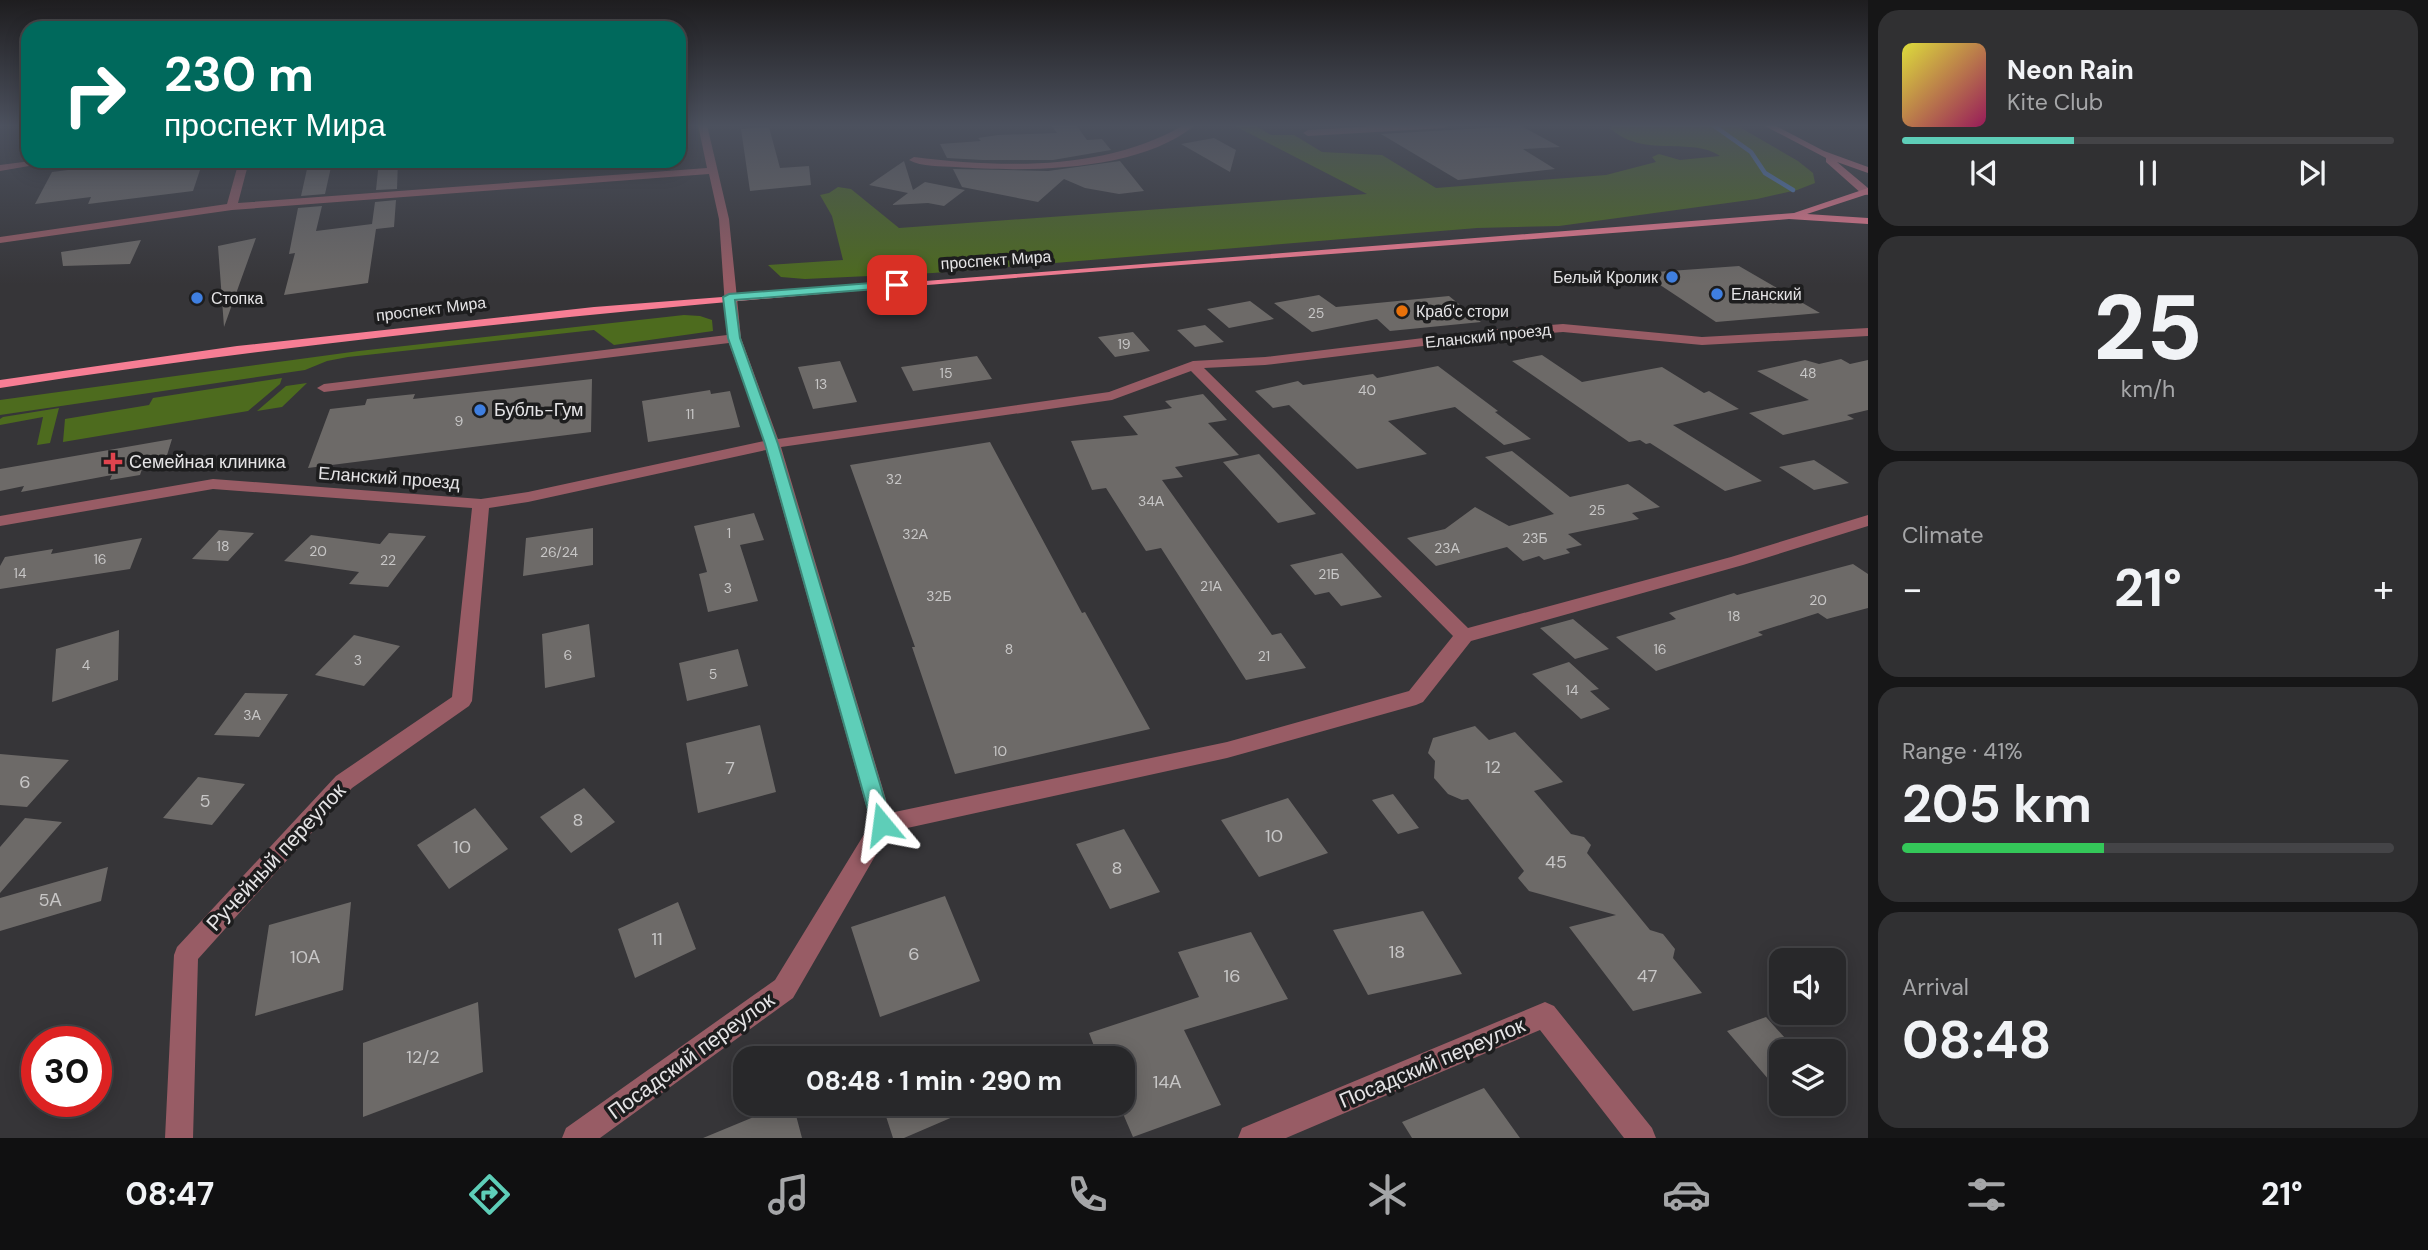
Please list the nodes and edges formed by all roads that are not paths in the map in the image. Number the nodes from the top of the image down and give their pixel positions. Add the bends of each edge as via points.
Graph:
1 (240, 178) edge
2 (618, 178) edge
3 (715, 178) edge
4 (1849, 178) edge
5 (1867, 194) edge
6 (232, 207) junction
7 (1789, 216) junction
8 (1868, 221) edge
9 (0, 240) edge
10 (729, 297) junction
11 (1868, 332) edge
12 (734, 338) junction
13 (1192, 365) junction
14 (0, 384) edge
15 (324, 388) dead end
16 (772, 444) junction
17 (481, 504) junction
18 (1868, 520) edge
19 (0, 521) edge
20 (1464, 636) junction
21 (882, 824) junction
22 (179, 1138) edge
23 (576, 1138) edge
24 (1252, 1138) edge
25 (1642, 1138) edge

1 - 6 street
2 - 6 street
3 - 10 street via 724,219
4 - 5 street
5 - 7 main road, проспект Мира
6 - 9 street
7 - 8 main road, проспект Мира
7 - 10 main road, проспект Мира
10 - 12 street
10 - 14 main road, проспект Мира via 500,318
11 - 13 street, Еланский проезд via 1702,341 1563,328
12 - 15 street
12 - 16 street
13 - 16 street, Еланский проезд via 1112,396
13 - 20 street
16 - 17 street, Еланский проезд
16 - 21 street
17 - 19 street, Еланский проезд via 213,484
17 - 22 street, Ручейный переулок via 462,701 344,782 186,955
18 - 20 street
20 - 21 street via 1416,698 1227,750
21 - 23 street, Посадский переулок via 784,989
24 - 25 street, Посадский переулок via 1545,1015

